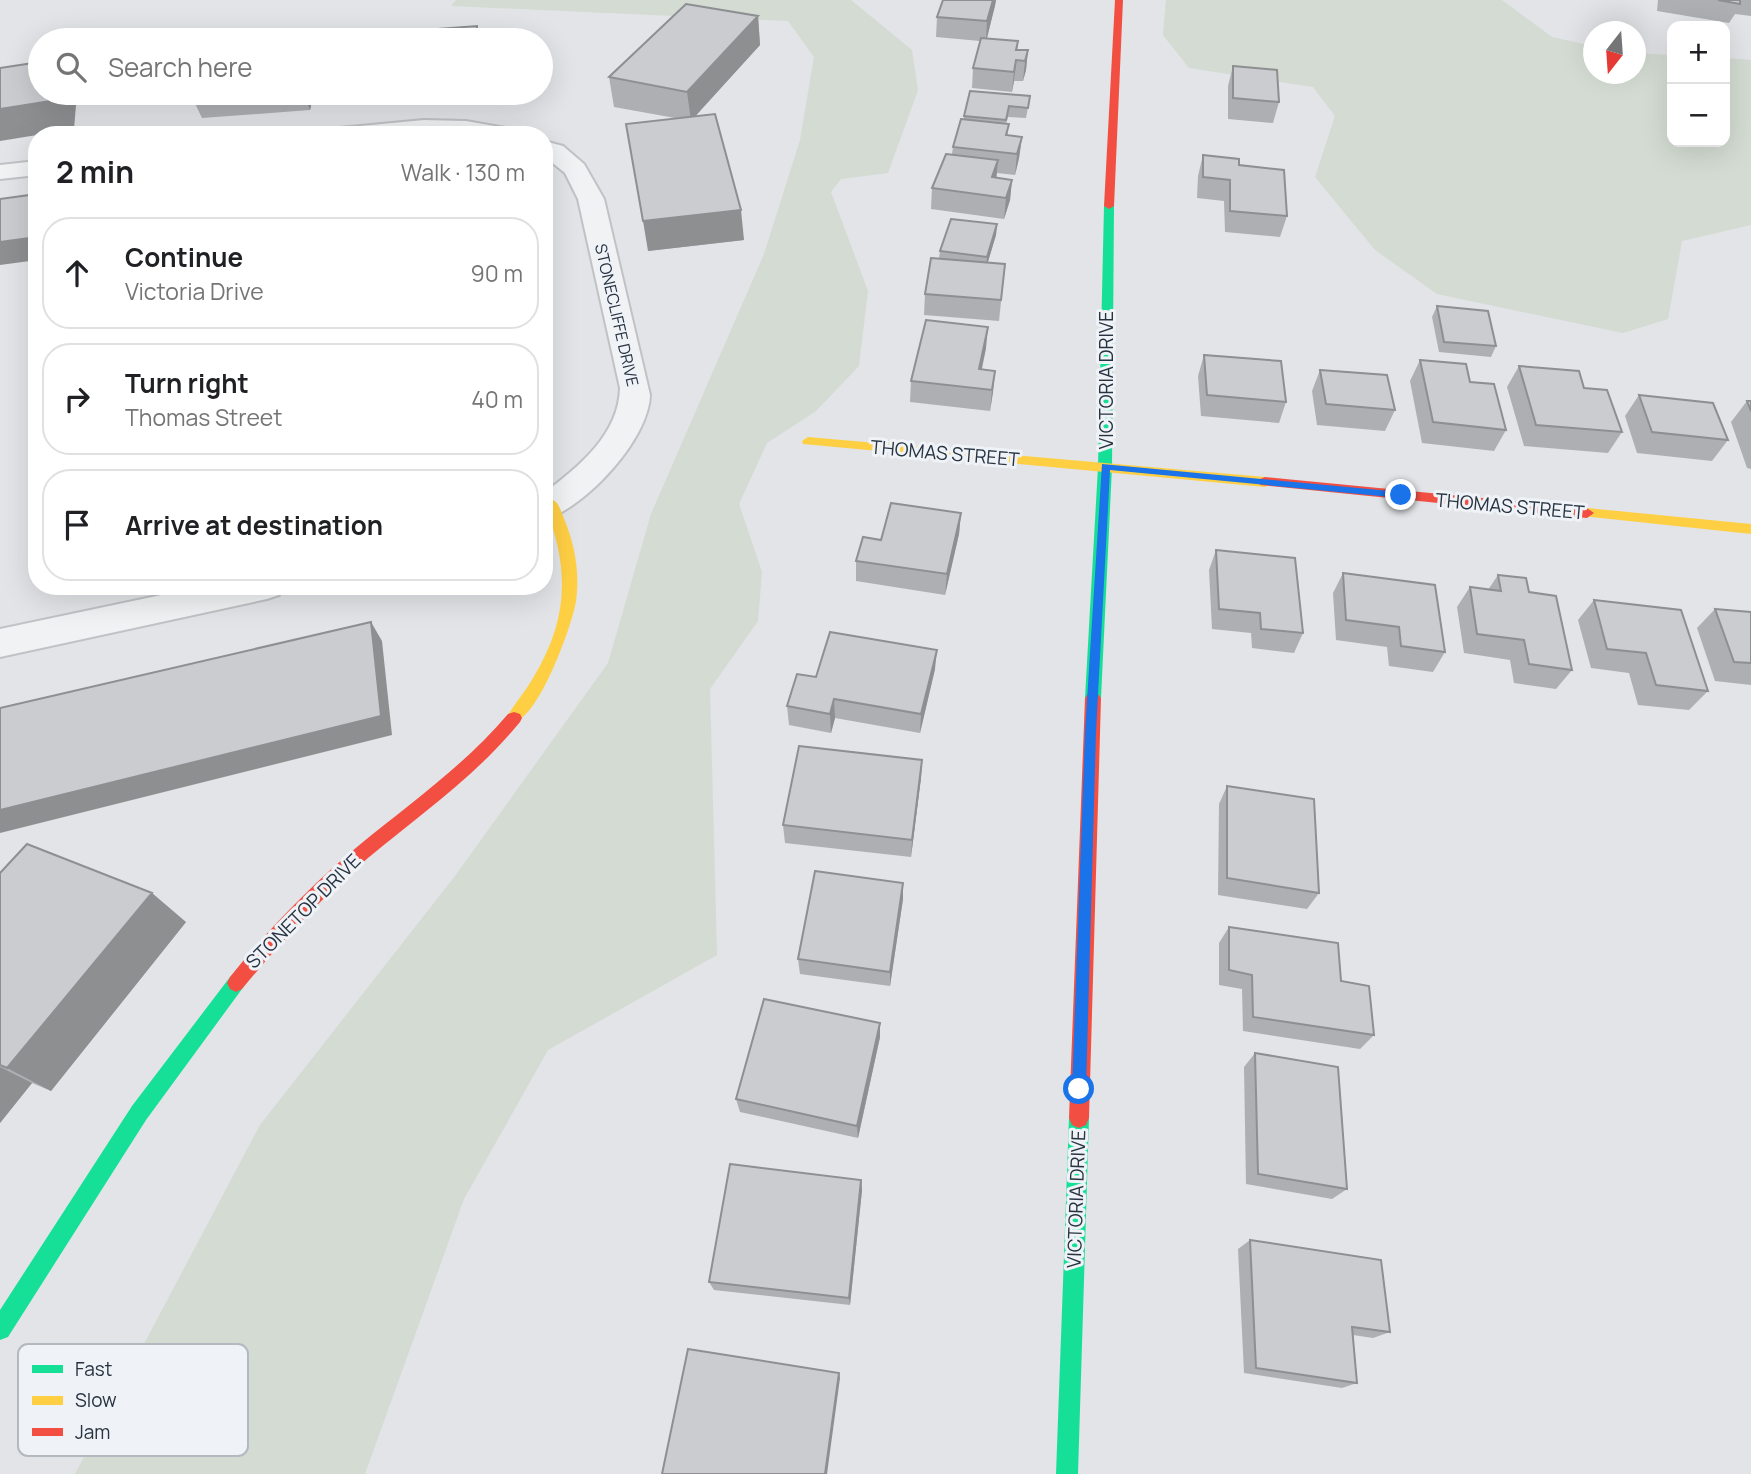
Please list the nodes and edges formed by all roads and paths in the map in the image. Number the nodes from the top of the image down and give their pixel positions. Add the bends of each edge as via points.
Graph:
1 (1119, 0) edge
2 (417, 126) edge
3 (452, 126) edge
4 (553, 151) edge
5 (28, 170) edge
6 (0, 172) edge
7 (808, 441) dead end
8 (1105, 467) junction
9 (553, 502) edge
10 (553, 516) edge
11 (1751, 529) edge
12 (225, 595) edge
13 (0, 643) edge
14 (0, 1329) edge
15 (1067, 1474) edge

1 - 8 street, VICTORIA DRIVE via 1105,261
2 - 3 street
4 - 9 street, STONECLIFFE DRIVE via 575,169 591,199 635,388 633,413 617,442
5 - 6 street
7 - 8 street, THOMAS STREET
8 - 11 street, THOMAS STREET
8 - 15 street, VICTORIA DRIVE via 1091,732
10 - 14 street, STONETOP DRIVE via 567,545 568,611 534,690 507,729 459,776 351,860 241,975 107,1159
12 - 13 street

